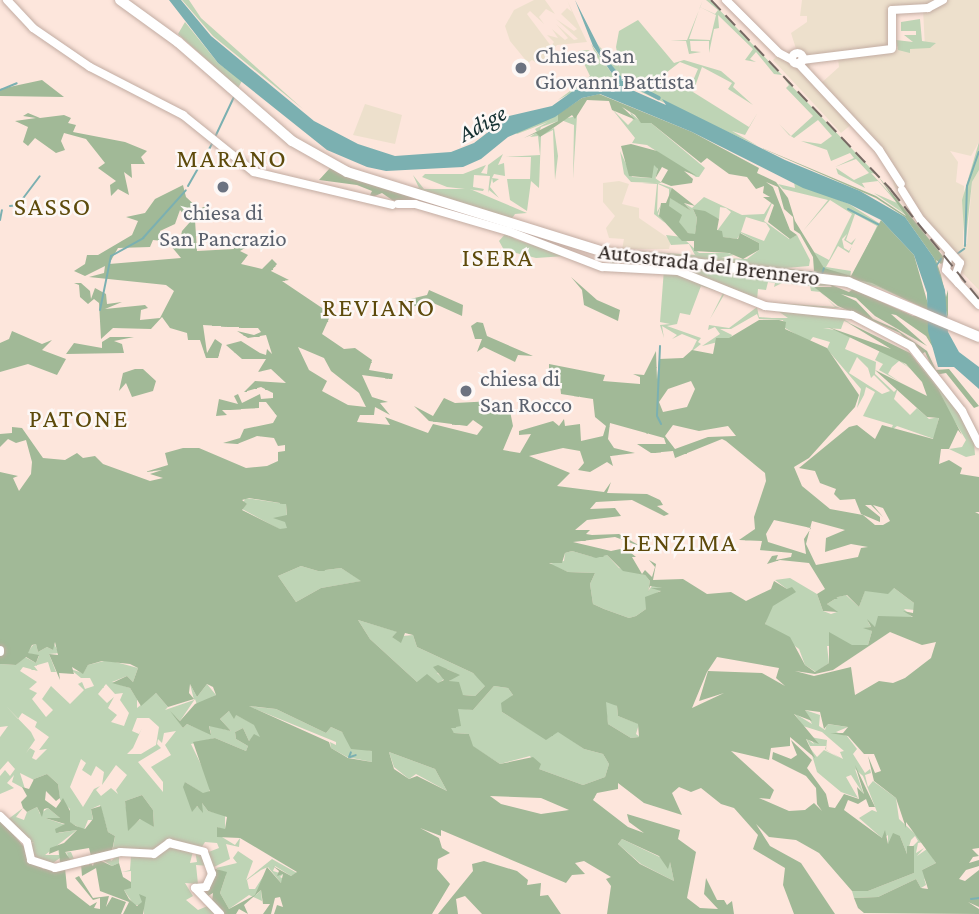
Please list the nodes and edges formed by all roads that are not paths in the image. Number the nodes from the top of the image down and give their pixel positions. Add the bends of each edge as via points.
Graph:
1 (7, 0) edge
2 (122, 0) edge
3 (725, 0) edge
4 (943, 0) edge
5 (800, 59) junction
6 (950, 257) junction
7 (952, 272) junction
8 (979, 305) edge
9 (979, 336) edge
10 (979, 444) edge
11 (0, 816) edge
12 (220, 914) edge

1 - 10 main road via 30,25 90,67 198,125 254,172 395,205 415,204 508,231 590,262 678,271 773,308 843,312 901,338 962,411
2 - 9 highway, Autostrada del Brennero via 169,32 288,136 348,170 593,247 849,280
3 - 5 main road
4 - 5 main road via 922,8 894,9 892,49
5 - 6 main road via 879,150
6 - 7 main road
6 - 7 main road via 960,265
7 - 8 main road
11 - 12 main road via 27,842 33,861 55,868 120,852 155,854 168,844 204,852 212,874 206,887 195,887

